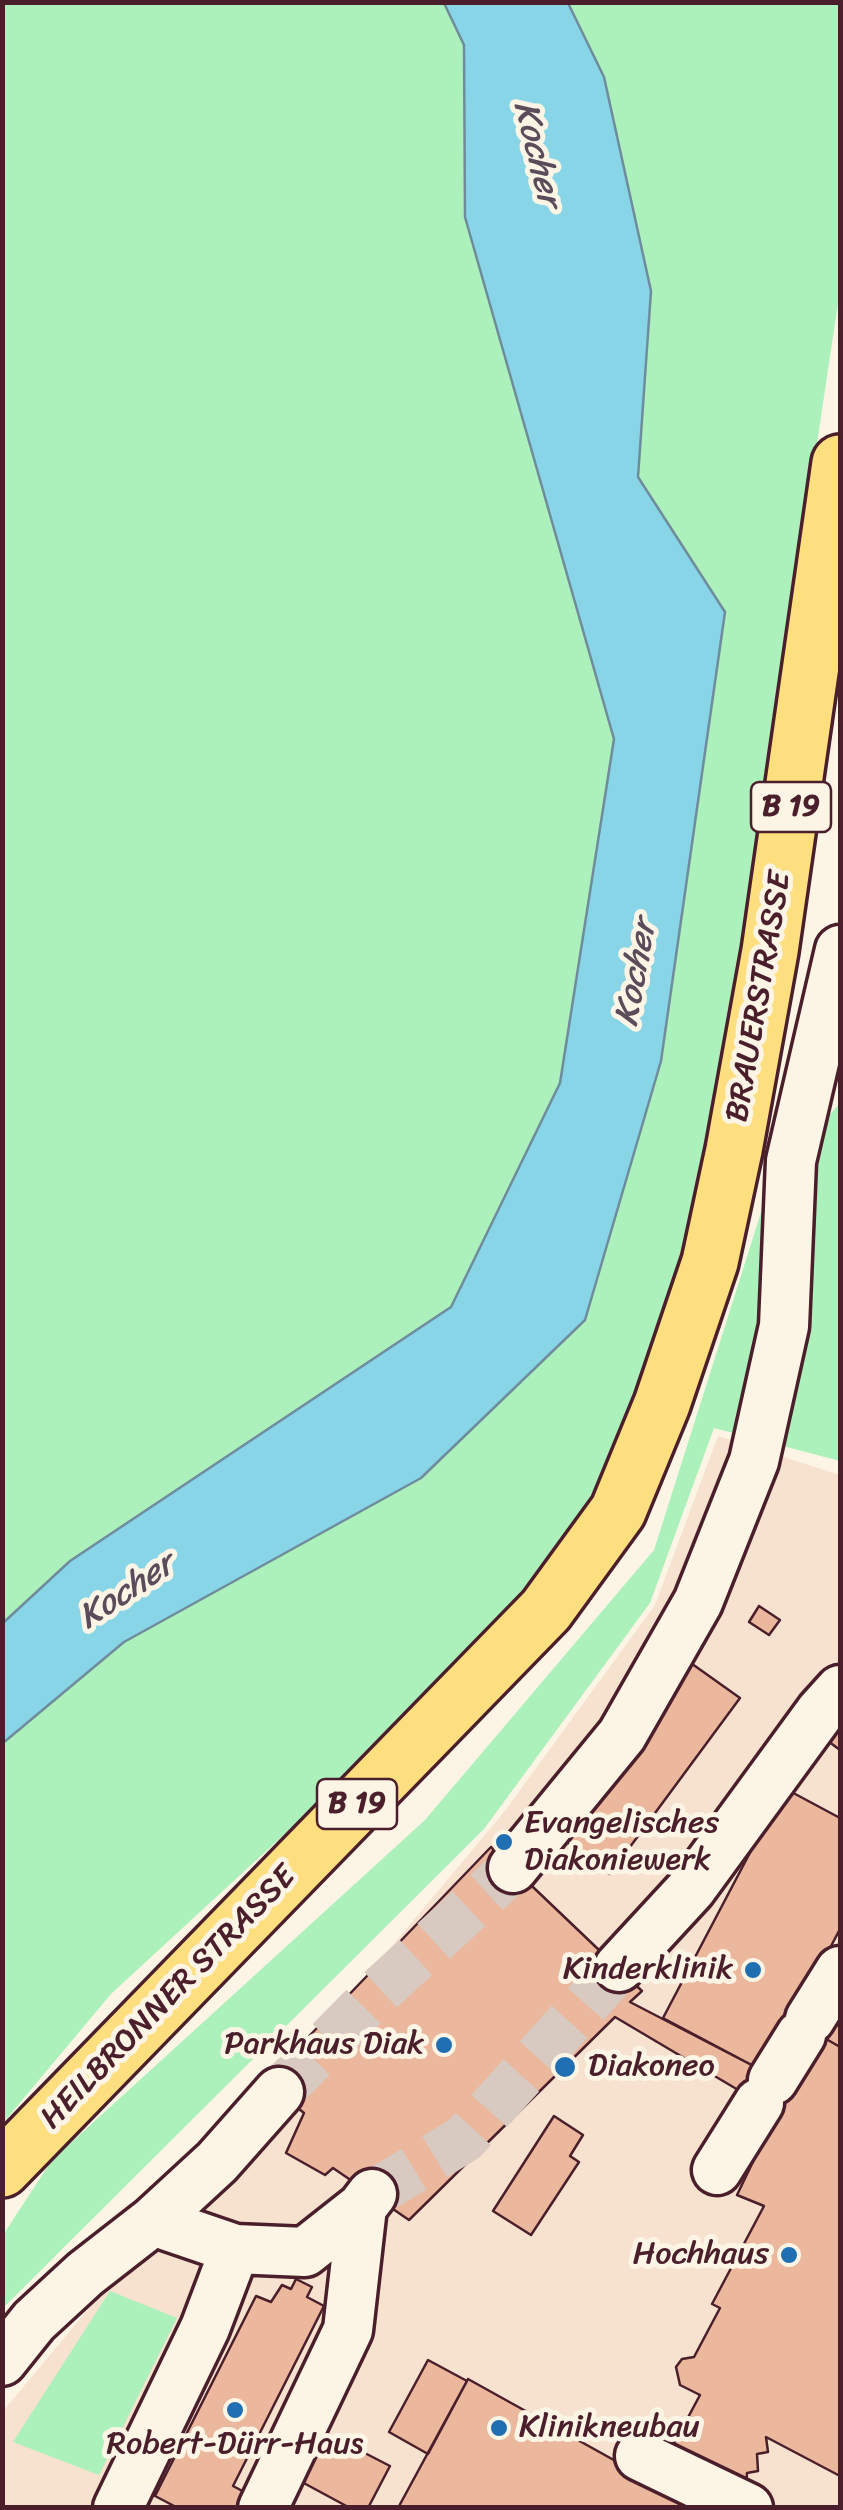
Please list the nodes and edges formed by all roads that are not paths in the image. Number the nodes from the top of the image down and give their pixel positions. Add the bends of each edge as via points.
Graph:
1 (840, 463) edge
2 (840, 950) edge
3 (734, 1150) junction
4 (791, 1161) junction
5 (662, 1404) joint
6 (840, 1690) edge
7 (513, 1868) tunnel mouth
8 (620, 1968) tunnel mouth
9 (840, 1971) edge
10 (278, 2092) tunnel mouth
11 (2, 2169) edge
12 (717, 2170) dead end
13 (153, 2221) junction
14 (236, 2249) junction
15 (2, 2361) edge
16 (640, 2456) dead end
17 (118, 2508) edge
18 (263, 2508) edge
19 (748, 2508) edge

1 - 3 main road, BRAUERSTRASSE / B 19 via 770,951
2 - 4 street
3 - 4 street
3 - 5 main road, BRAUERSTRASSE / B 19 via 710,1262
4 - 7 street via 784,1326 754,1461 698,1602 622,1735
5 - 11 main road, HEILBRONNER STRASSE / B 19 via 618,1511 546,1610
6 - 8 street via 691,1890
9 - 12 street
10 - 13 street
13 - 14 street
13 - 15 street via 84,2274
14 - 17 street
14 - 18 street via 305,2252 368,2200 348,2330
16 - 19 street

